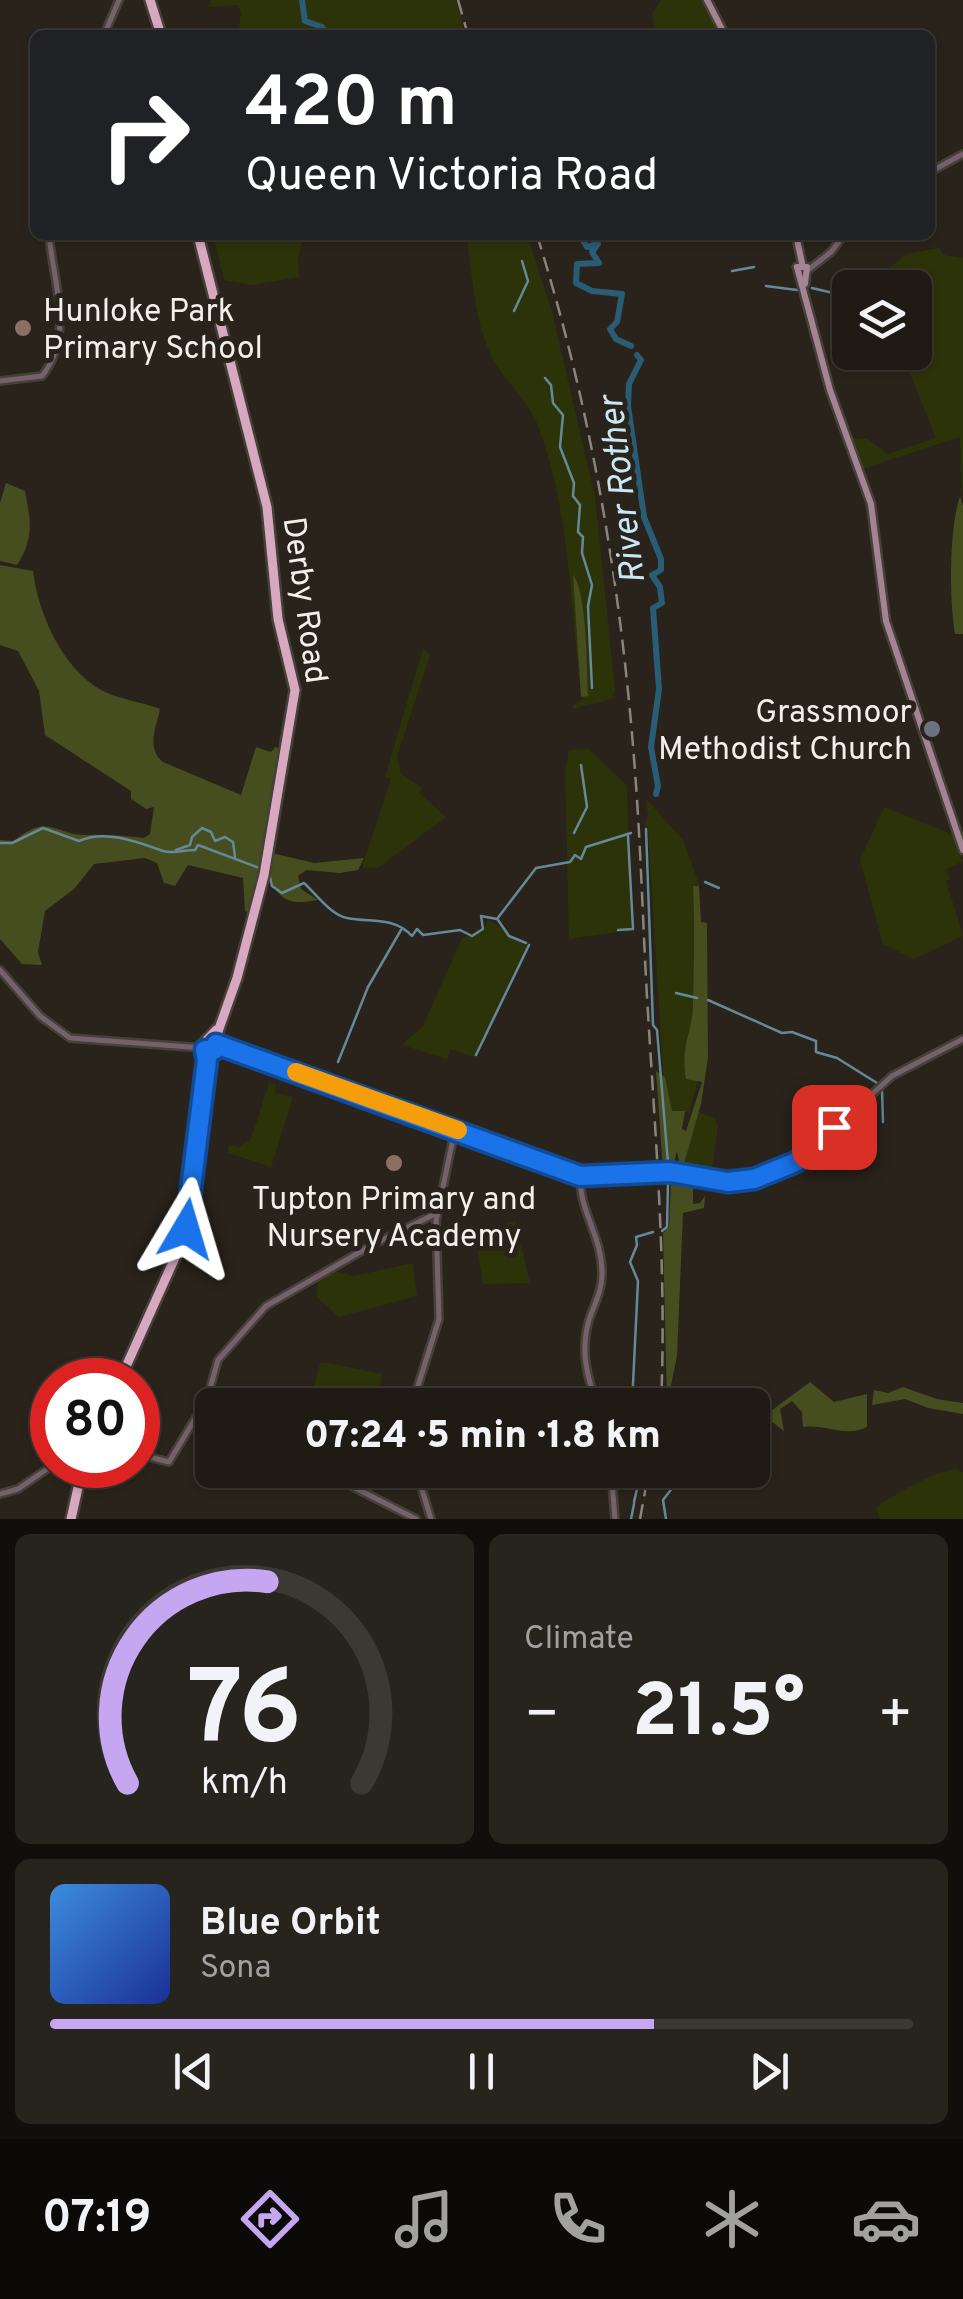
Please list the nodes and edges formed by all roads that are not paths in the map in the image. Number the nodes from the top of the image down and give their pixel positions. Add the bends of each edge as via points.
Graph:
1 (120, 0) edge
2 (150, 0) edge
3 (707, 0) edge
4 (106, 30) edge
5 (159, 30) edge
6 (722, 30) edge
7 (963, 154) edge
8 (935, 169) edge
9 (50, 240) edge
10 (199, 240) edge
11 (797, 240) edge
12 (840, 240) edge
13 (804, 267) junction
14 (0, 381) edge
15 (963, 850) edge
16 (0, 970) edge
17 (963, 1039) edge
18 (210, 1046) junction
19 (455, 1129) junction
20 (580, 1176) junction
21 (438, 1211) junction
22 (130, 1358) edge
23 (417, 1388) edge
24 (593, 1388) edge
25 (192, 1424) junction
26 (195, 1425) edge
27 (160, 1460) edge
28 (30, 1481) edge
29 (78, 1488) edge
30 (355, 1488) edge
31 (422, 1488) edge
32 (612, 1488) edge
33 (0, 1494) edge
34 (71, 1519) edge
35 (416, 1519) edge
36 (431, 1519) edge
37 (615, 1519) edge

1 - 4 street
2 - 5 highway
3 - 6 main road
7 - 8 street
9 - 14 street via 62,308 47,371
10 - 18 highway, Derby Road via 267,506 278,619 296,700 265,871 237,978
11 - 13 main road
12 - 13 street
13 - 15 main road via 830,390 870,504 886,621
16 - 18 street via 40,1016 70,1038
17 - 20 street, bridge via 892,1076 782,1170 728,1182 663,1172
18 - 19 street
18 - 22 highway, Derby Road via 182,1242
19 - 20 street
19 - 21 street
20 - 24 street via 578,1196 596,1231 602,1274 584,1348
21 - 23 street via 439,1318
21 - 25 street via 266,1306 218,1360 208,1399
25 - 26 street
25 - 27 street via 169,1462
28 - 33 street
29 - 34 highway
30 - 35 street
31 - 36 street
32 - 37 street

